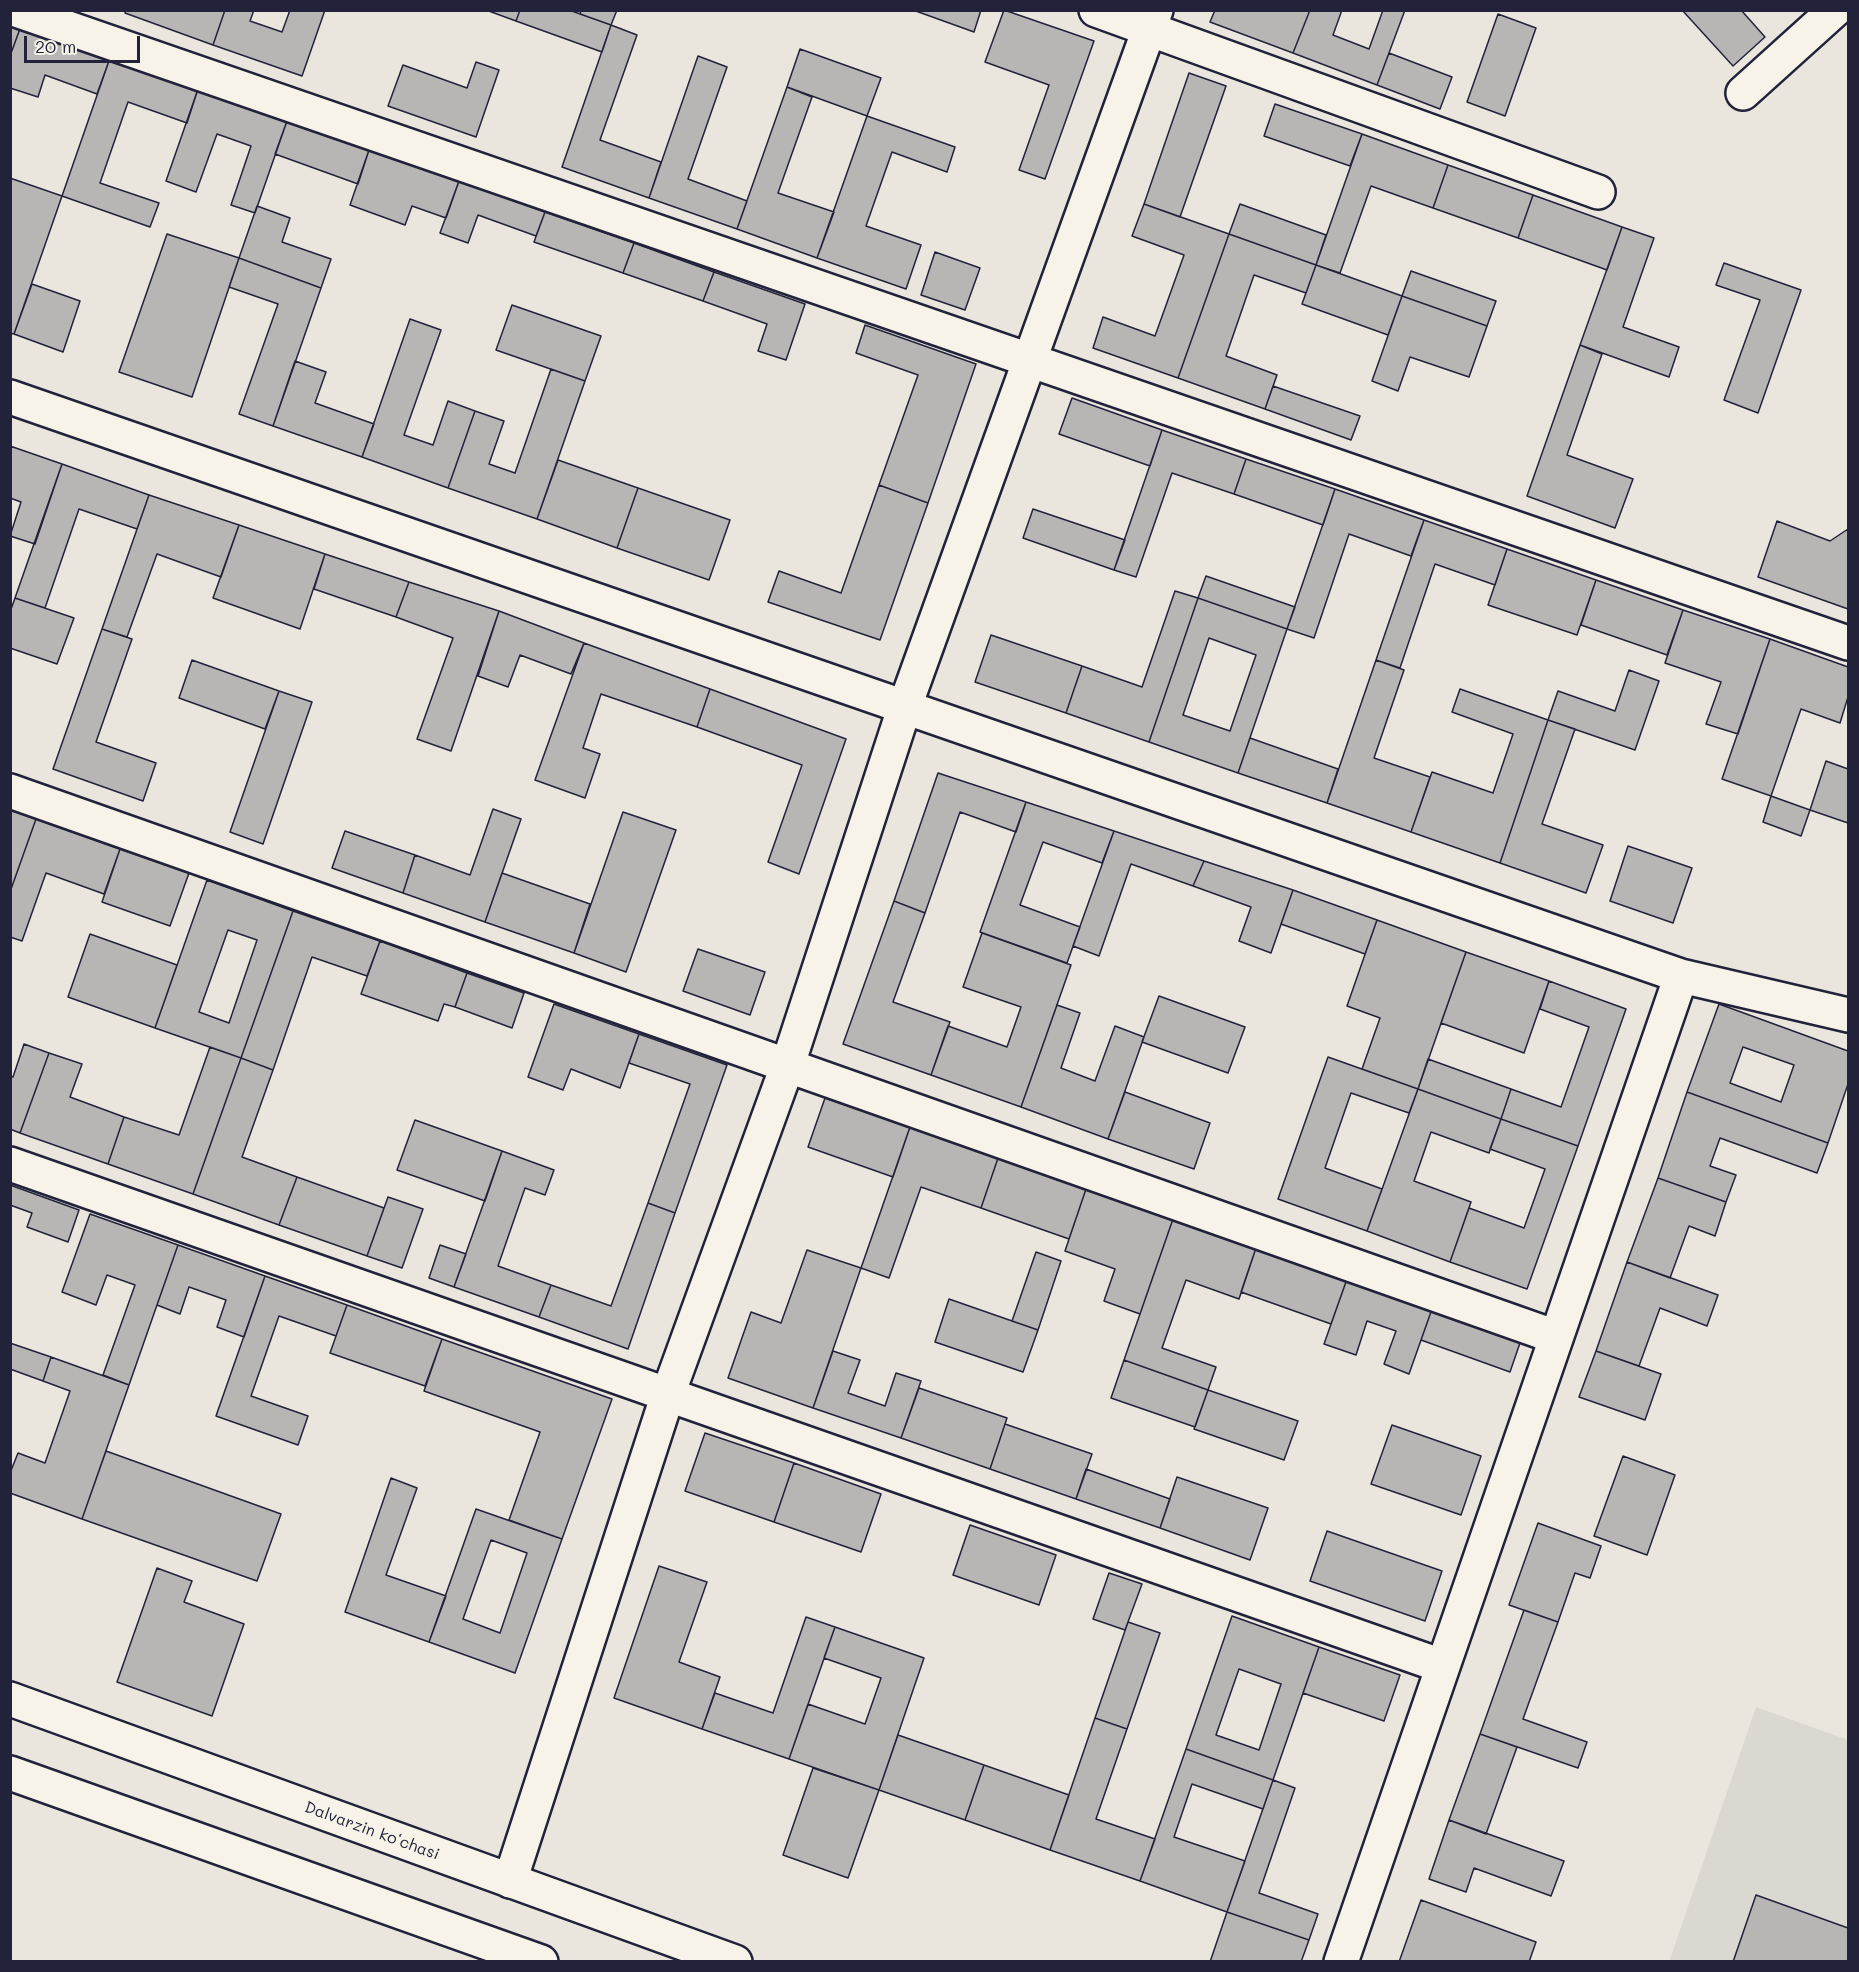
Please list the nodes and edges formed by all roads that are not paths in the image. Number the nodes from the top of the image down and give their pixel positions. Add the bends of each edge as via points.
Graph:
1 (16, 10) edge
2 (1096, 10) edge
3 (1835, 10) edge
4 (1152, 19) edge
5 (1743, 93) dead end
6 (1598, 192) dead end
7 (1029, 360) junction
8 (10, 397) edge
9 (1848, 643) edge
10 (905, 706) junction
11 (10, 791) edge
12 (1681, 976) junction
13 (1848, 1015) edge
14 (788, 1064) junction
15 (10, 1164) edge
16 (1556, 1336) junction
17 (668, 1394) junction
18 (1442, 1666) junction
19 (10, 1699) edge
20 (10, 1773) edge
21 (510, 1881) junction
22 (541, 1962) edge
23 (735, 1962) edge
24 (1341, 1962) edge

1 - 7 street
2 - 4 street
3 - 5 street
4 - 6 street
4 - 7 street
7 - 9 street
7 - 10 street
8 - 10 street
10 - 12 street
10 - 14 street
11 - 14 street
12 - 13 street
12 - 16 street
14 - 16 street
14 - 17 street
15 - 17 street
16 - 18 street
17 - 18 street
17 - 21 street
18 - 24 street
19 - 21 street, Dalvarzin koʻchasi
20 - 22 street
21 - 23 street, Dalvarzin koʻchasi

